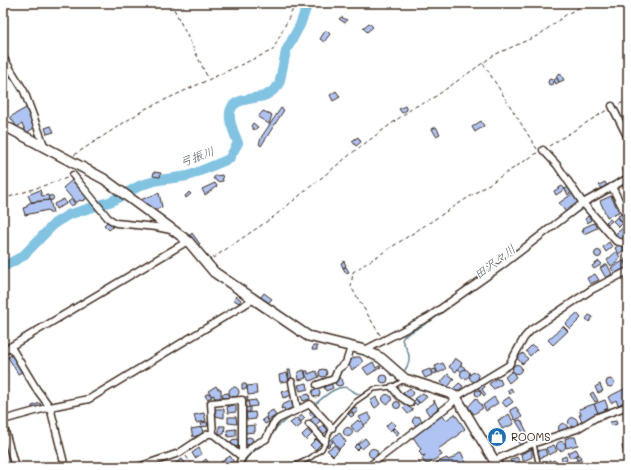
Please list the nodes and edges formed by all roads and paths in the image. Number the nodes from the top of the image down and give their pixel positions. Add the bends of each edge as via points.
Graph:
1 (171, 3) edge
2 (296, 3) edge
3 (588, 3) edge
4 (3, 57) edge
5 (483, 63) junction
6 (208, 79) junction
7 (628, 101) edge
8 (612, 106) junction
9 (3, 125) edge
10 (628, 138) edge
11 (45, 148) junction
12 (543, 150) joint
13 (69, 159) junction
14 (73, 175) joint
15 (628, 178) edge
16 (613, 189) junction
17 (3, 199) edge
18 (583, 203) junction
19 (628, 218) edge
20 (175, 231) junction
21 (188, 241) junction
22 (628, 244) edge
23 (206, 263) junction
24 (628, 271) edge
25 (254, 300) junction
26 (383, 341) junction
27 (11, 346) junction
28 (351, 346) junction
29 (365, 350) junction
30 (3, 351) edge
31 (405, 379) junction
32 (292, 382) dead end
33 (317, 385) dead end
34 (392, 387) junction
35 (456, 397) junction
36 (410, 403) dead end
37 (628, 406) edge
38 (50, 407) junction
39 (297, 409) junction
40 (3, 420) edge
41 (3, 424) edge
42 (309, 424) dead end
43 (332, 428) junction
44 (213, 434) junction
45 (325, 442) junction
46 (534, 444) junction
47 (183, 450) junction
48 (242, 457) junction
49 (497, 465) edge
50 (15, 467) edge
51 (65, 467) edge
52 (138, 467) edge
53 (193, 467) edge
54 (238, 467) edge
55 (292, 467) edge
56 (368, 467) edge
57 (539, 467) edge

1 - 6 path
2 - 6 path via 273,50
3 - 5 path via 567,14 539,35 503,50
4 - 11 street via 24,91
5 - 23 path via 429,101 414,107 272,218
5 - 26 path via 540,152 352,272 351,287
6 - 13 path via 133,116
7 - 8 path
8 - 10 street
8 - 12 path
9 - 11 street
11 - 13 street
12 - 18 street via 557,165
13 - 20 street via 104,179
14 - 17 path
14 - 20 street via 108,218 116,223 156,226
15 - 16 street
16 - 18 street
16 - 19 street
18 - 22 street via 616,240
18 - 26 street via 429,317
20 - 21 street
21 - 23 street
21 - 27 street
23 - 25 street via 214,272
24 - 35 street via 591,290 531,330 509,366
25 - 28 street via 308,336
25 - 38 street via 89,399
26 - 29 street
27 - 30 street
27 - 38 street
28 - 29 street
28 - 33 street via 346,363 338,368 334,379
29 - 31 street via 381,358
31 - 34 lane
31 - 35 street
32 - 39 street
34 - 36 street via 399,396
34 - 43 lane via 374,389 355,402
35 - 49 street
35 - 56 street via 451,404
37 - 46 street via 595,418 577,429
38 - 40 street
38 - 51 street
39 - 43 street via 310,404
39 - 48 street via 278,419 266,439 254,445
41 - 50 street
42 - 45 street
43 - 45 lane
44 - 47 street via 208,434
44 - 48 street
44 - 48 street via 211,403 242,400
45 - 55 lane via 317,453
46 - 49 street
46 - 57 lane
47 - 52 street
47 - 53 path
48 - 54 street

